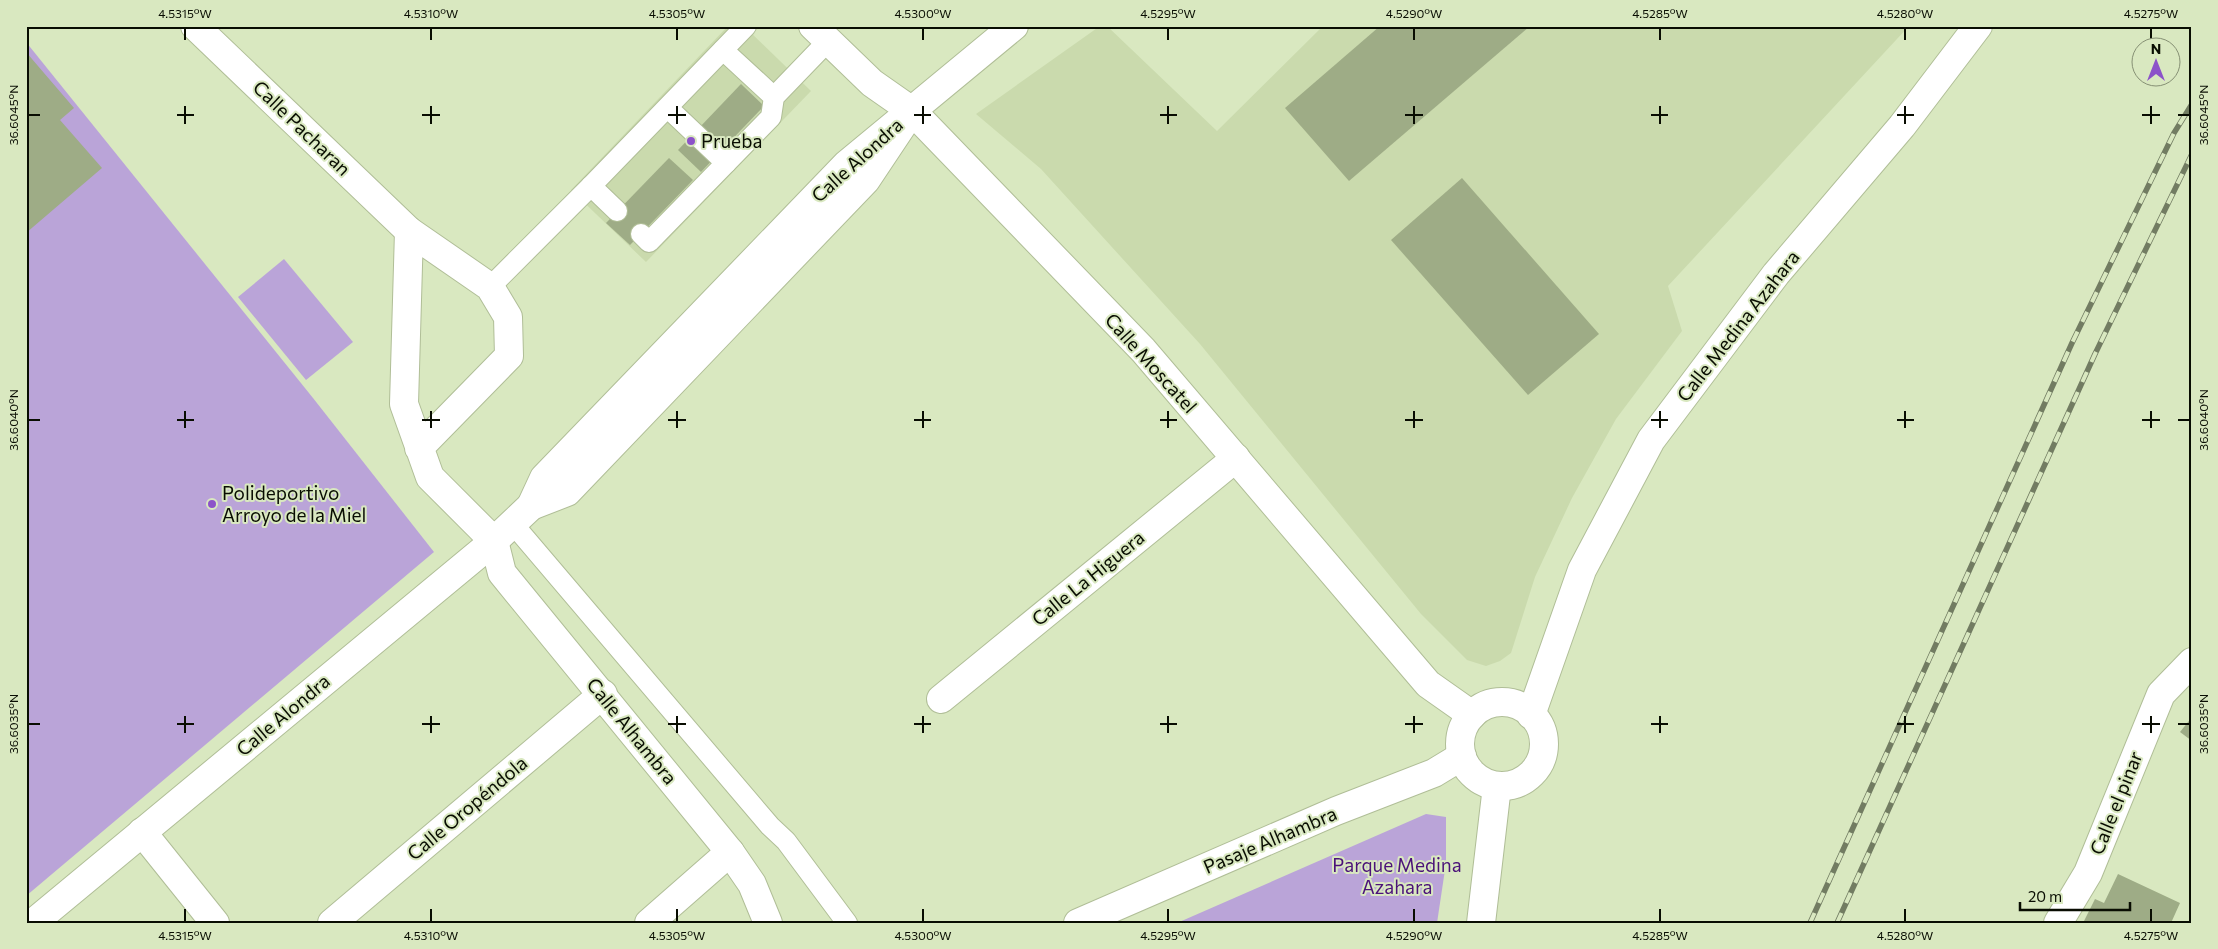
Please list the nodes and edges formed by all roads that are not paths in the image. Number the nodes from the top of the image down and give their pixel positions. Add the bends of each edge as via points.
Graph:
1 (195, 26) edge
2 (746, 26) edge
3 (1014, 26) edge
4 (1978, 26) edge
5 (821, 33) edge
6 (722, 50) junction
7 (774, 97) junction
8 (668, 108) junction
9 (912, 111) junction
10 (726, 163) junction
11 (591, 186) junction
12 (617, 211) dead end
13 (409, 231) junction
14 (641, 234) dead end
15 (490, 287) junction
16 (419, 448) junction
17 (1236, 458) junction
18 (513, 524) junction
19 (2192, 662) edge
20 (603, 694) junction
21 (941, 699) dead end
22 (1472, 715) junction
23 (1531, 715) junction
24 (1462, 756) junction
25 (1496, 786) junction
26 (142, 832) junction
27 (730, 852) junction
28 (33, 923) edge
29 (215, 923) edge
30 (332, 923) edge
31 (649, 923) edge
32 (768, 923) edge
33 (847, 923) edge
34 (1078, 923) edge
35 (1481, 923) edge
36 (2058, 923) edge

1 - 13 street, Calle Pacharan
2 - 6 lane
3 - 9 street, Calle Alondra
4 - 23 street, Calle Medina Azahara via 1902,126 1776,274 1651,440 1582,570
5 - 7 lane
5 - 9 street, Calle Moscatel via 872,82
6 - 7 lane
6 - 8 lane
7 - 10 lane via 771,117
8 - 10 lane
8 - 11 lane
9 - 17 street, Calle Moscatel via 1143,350
9 - 18 street, Calle Alondra via 847,164 544,478
10 - 14 lane via 649,242
11 - 12 lane
11 - 15 lane
13 - 15 street, Calle Pacharan
13 - 16 street via 404,404
15 - 16 street, Calle Pacharan via 508,317 509,356
16 - 18 street via 430,477
17 - 21 street, Calle La Higuera
17 - 22 street, Calle Moscatel via 1428,684
18 - 20 street, Calle Alhambra via 502,573
18 - 26 street, Calle Alondra
18 - 33 lane via 763,819 786,841
19 - 36 street, Calle el pinar via 2161,694 2088,873
20 - 27 street, Calle Alhambra
20 - 30 street, Calle Oropéndola
22 - 23 street via 1483,707 1508,703
22 - 24 street via 1462,734
23 - 25 street via 1544,737 1540,763 1522,782
24 - 25 street via 1475,776
24 - 34 street, Pasaje Alhambra via 1434,773 1336,811
25 - 35 street
26 - 28 street, Calle Alondra
26 - 29 street
27 - 31 street
27 - 32 street, Calle Alhambra via 752,884

